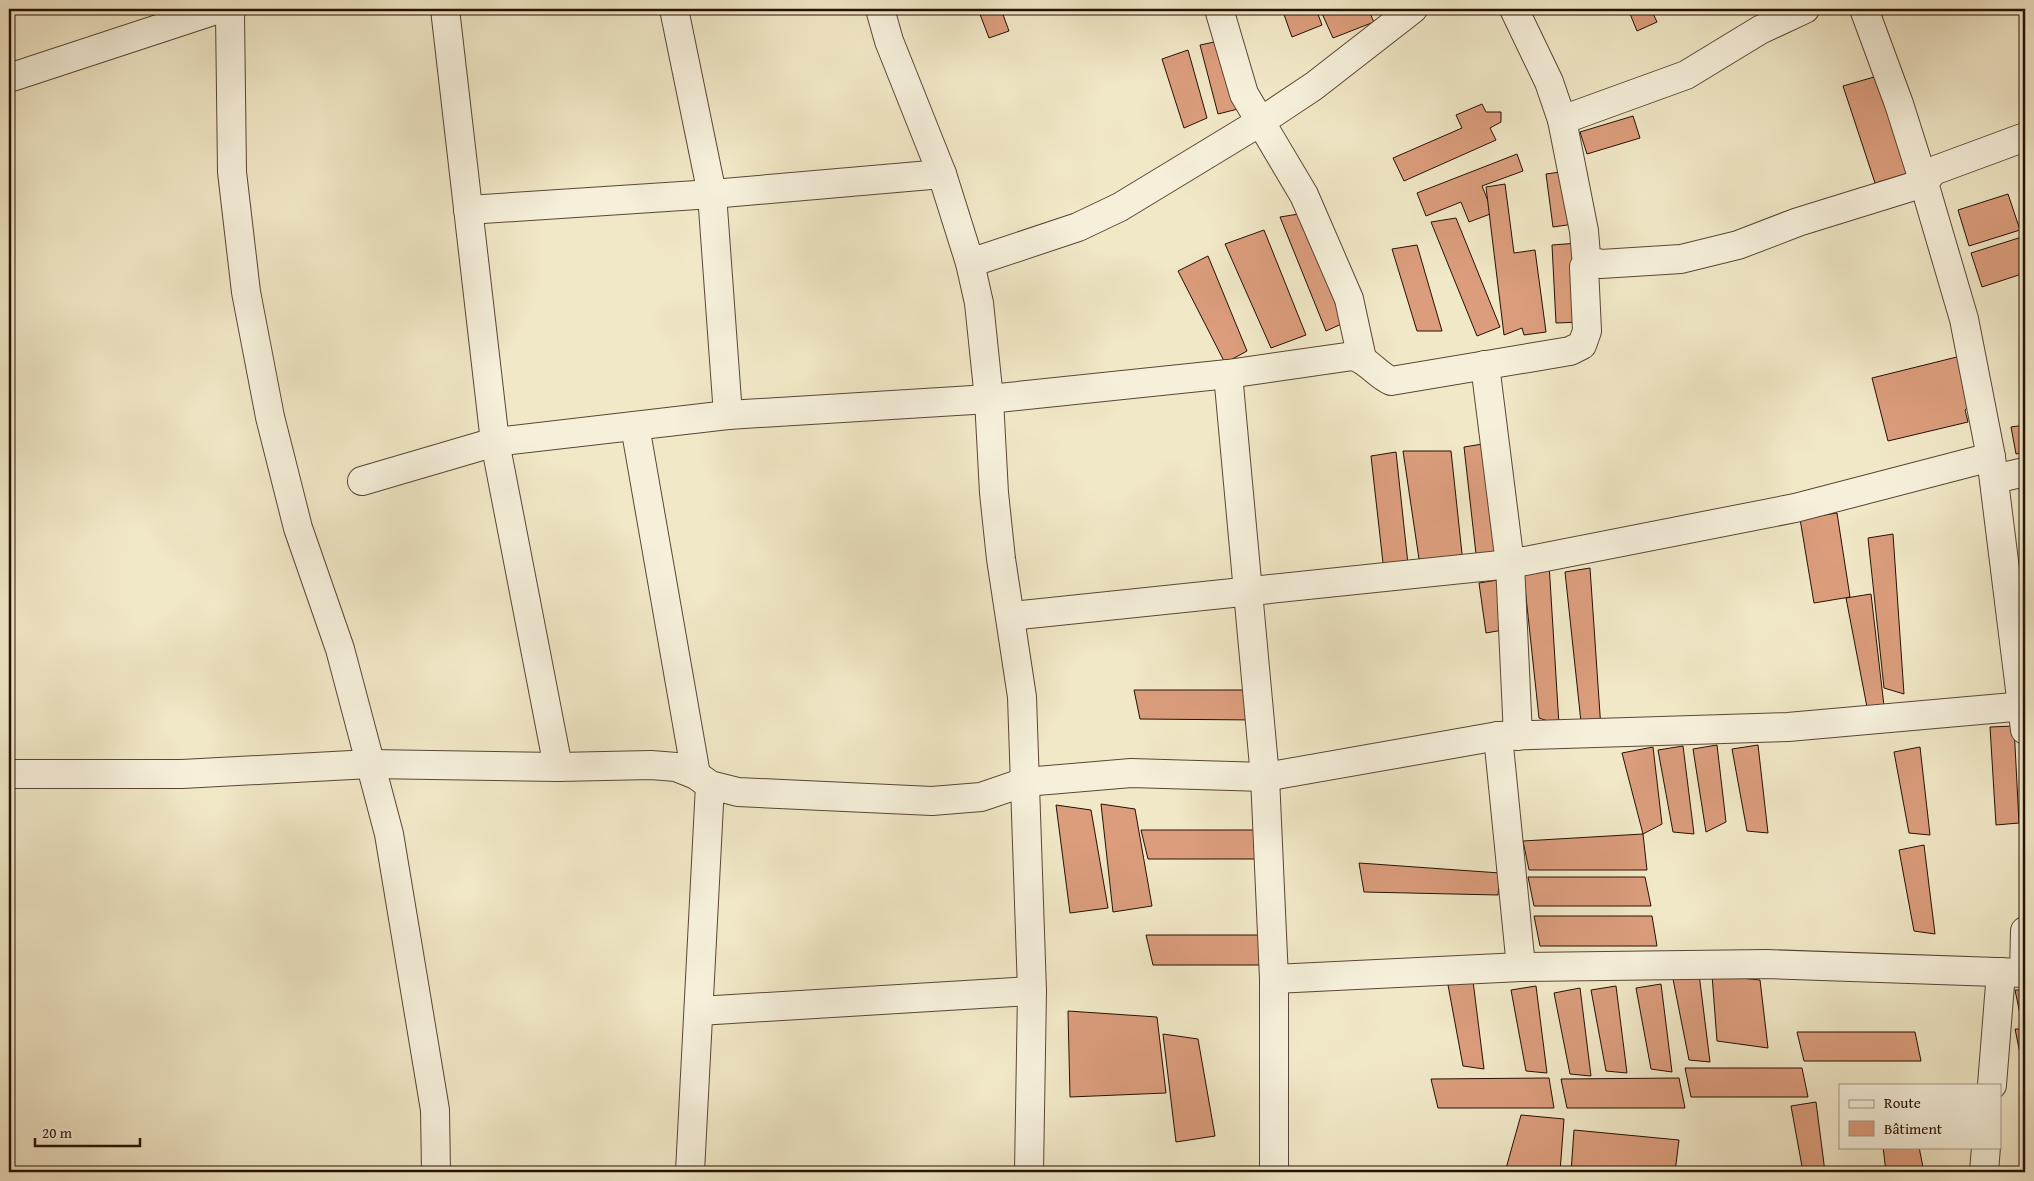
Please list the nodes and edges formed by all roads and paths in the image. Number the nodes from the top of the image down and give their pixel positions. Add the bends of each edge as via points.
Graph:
1 (219, 9) edge
2 (232, 9) edge
3 (444, 9) edge
4 (674, 9) edge
5 (880, 9) edge
6 (1220, 9) edge
7 (1413, 9) edge
8 (1514, 9) edge
9 (1805, 9) edge
10 (1864, 9) edge
11 (9, 78) edge
12 (1562, 120) junction
13 (1260, 122) junction
14 (2025, 137) edge
15 (942, 174) junction
16 (1924, 183) junction
17 (712, 194) junction
18 (468, 210) junction
19 (1590, 261) junction
20 (970, 263) junction
21 (1362, 359) junction
22 (1485, 365) junction
23 (1228, 374) junction
24 (989, 399) junction
25 (728, 414) junction
26 (636, 426) junction
27 (495, 442) junction
28 (1993, 468) junction
29 (2025, 472) edge
30 (362, 481) dead end
31 (1510, 564) junction
32 (1249, 591) junction
33 (1011, 616) junction
34 (2024, 714) edge
35 (1508, 736) junction
36 (370, 764) junction
37 (558, 767) junction
38 (9, 774) edge
39 (1265, 777) junction
40 (703, 780) junction
41 (1025, 782) junction
42 (2025, 931) edge
43 (1521, 968) junction
44 (2017, 973) edge
45 (1274, 979) junction
46 (1032, 991) junction
47 (699, 1011) junction
48 (1992, 1084) edge
49 (1986, 1148) edge
50 (436, 1172) edge
51 (690, 1172) edge
52 (1029, 1172) edge
53 (1274, 1172) edge
54 (1984, 1172) edge

1 - 11 street
2 - 36 street via 232,172 248,301 270,417 298,528 340,648
3 - 18 street
4 - 17 street
5 - 15 street via 889,41
6 - 13 street via 1244,94
7 - 13 street via 1314,86
8 - 12 street via 1549,82
9 - 12 street via 1760,30 1686,75
10 - 16 street
12 - 19 street via 1586,255
13 - 20 street via 1120,207 1078,227
13 - 21 street via 1304,195 1349,299
14 - 16 street via 1933,171
15 - 17 street
15 - 20 street
16 - 19 street via 1738,244 1681,259 1601,264
16 - 28 street via 1964,319
17 - 18 street
17 - 25 street
18 - 27 street
19 - 22 street via 1584,267 1587,331 1582,345 1570,351
20 - 24 street
21 - 22 street via 1391,381
21 - 23 street via 1342,357
22 - 31 street
23 - 24 street
23 - 32 street
24 - 25 street
24 - 33 street via 994,492
25 - 26 street
26 - 27 street
26 - 40 street
27 - 30 street
27 - 37 street
28 - 29 street
28 - 31 street
28 - 34 street
31 - 32 street
31 - 35 street
32 - 33 street
32 - 39 street
33 - 41 street via 1022,697
34 - 35 street via 1788,727
35 - 39 street
35 - 43 street
36 - 37 street
36 - 38 street via 182,774
36 - 50 street via 389,834 433,1101
37 - 40 street via 676,767
39 - 41 street via 1131,773
39 - 45 street
40 - 41 street via 738,792 932,801 982,797
40 - 47 street
41 - 46 street
42 - 44 street
43 - 44 street via 1767,964
43 - 45 street
44 - 48 street
45 - 53 street
46 - 47 street
46 - 52 street
47 - 51 street
49 - 54 street

